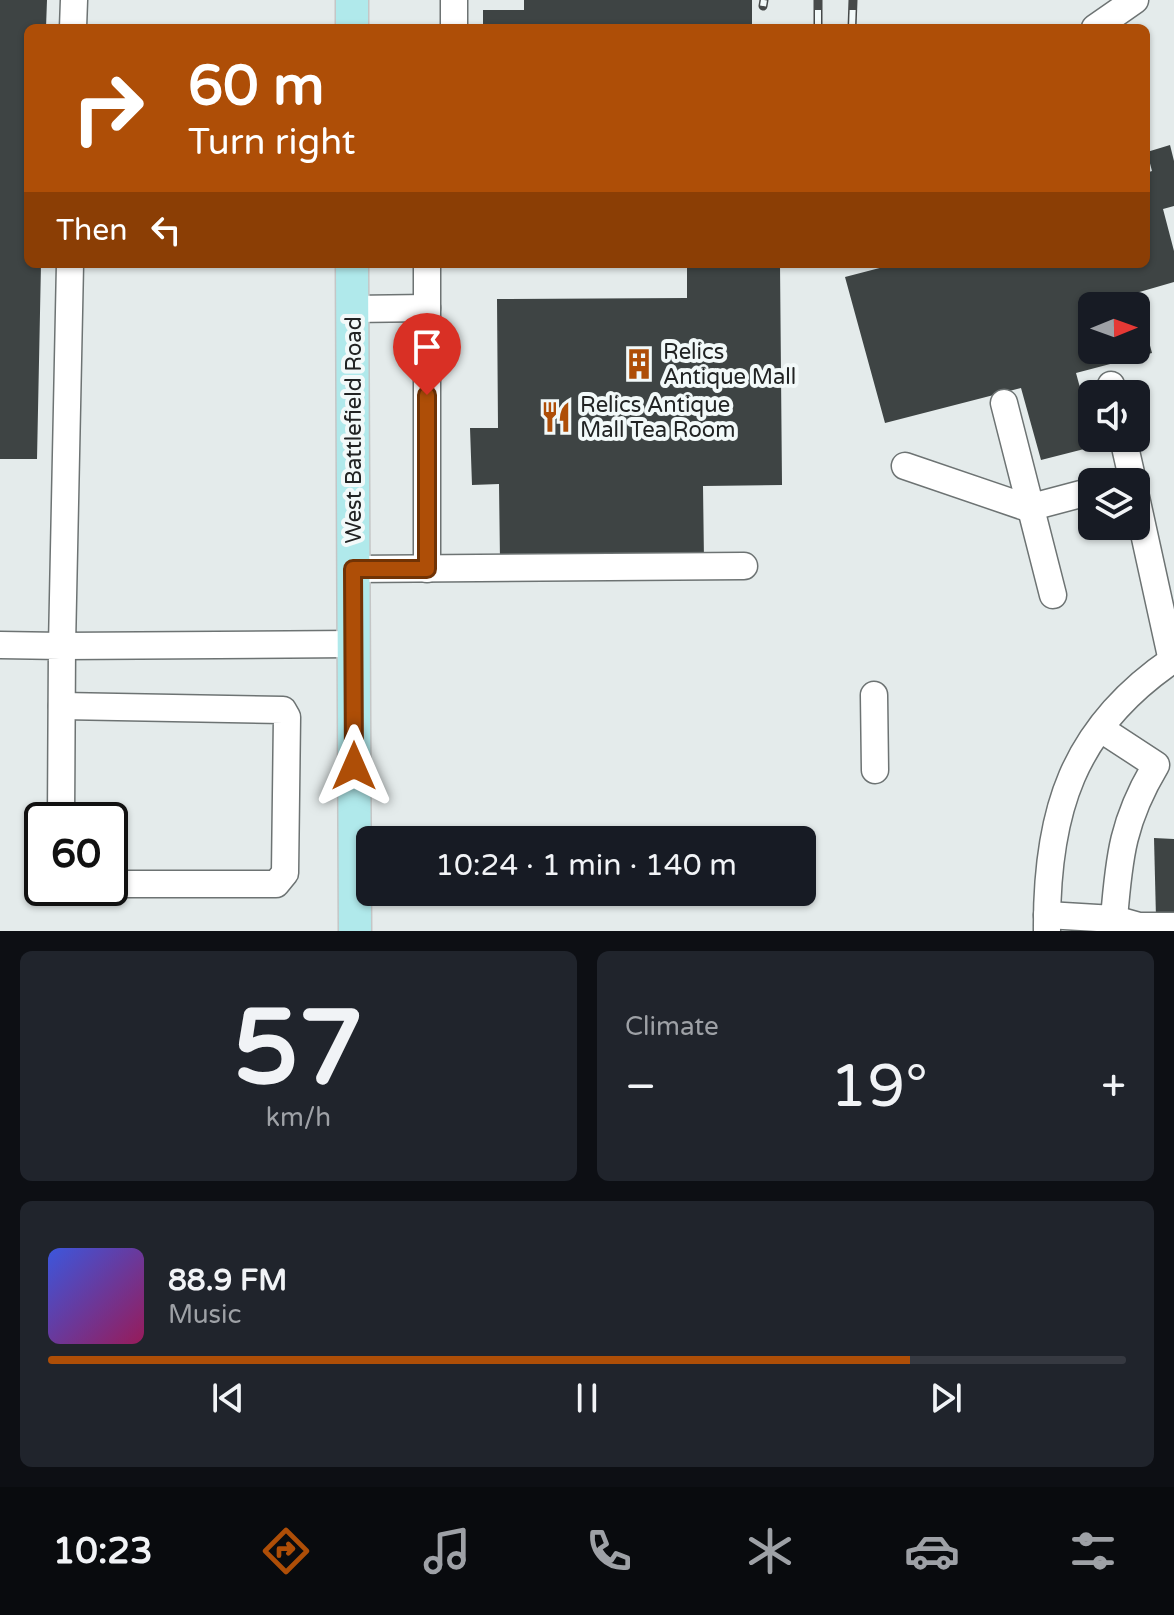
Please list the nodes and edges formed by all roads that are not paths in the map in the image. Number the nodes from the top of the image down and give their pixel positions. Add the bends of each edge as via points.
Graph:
1 (74, 0) edge
2 (352, 0) edge
3 (454, 0) edge
4 (1135, 0) edge
5 (73, 24) edge
6 (352, 24) edge
7 (454, 24) edge
8 (1101, 24) edge
9 (70, 268) edge
10 (352, 268) edge
11 (427, 268) edge
12 (427, 308) junction
13 (353, 309) junction
14 (1004, 403) dead end
15 (905, 466) dead end
16 (1078, 495) edge
17 (1028, 508) junction
18 (1146, 540) edge
19 (744, 566) dead end
20 (353, 569) junction
21 (427, 569) junction
22 (1053, 595) dead end
23 (354, 644) junction
24 (0, 645) edge
25 (62, 646) junction
26 (1173, 660) edge
27 (874, 695) dead end
28 (62, 706) junction
29 (1101, 729) junction
30 (875, 770) dead end
31 (61, 802) edge
32 (128, 884) edge
33 (1114, 919) junction
34 (1047, 923) edge
35 (1174, 926) edge
36 (355, 931) edge

1 - 5 street
2 - 6 main road
3 - 7 street
4 - 8 street
9 - 25 street
10 - 13 main road, West Battlefield Road
11 - 12 street
12 - 13 street
12 - 21 street
13 - 20 main road, West Battlefield Road
14 - 17 street
15 - 17 street
16 - 17 street
17 - 22 street
18 - 26 street
19 - 21 street
20 - 21 street
20 - 23 main road, West Battlefield Road
23 - 25 street
23 - 36 main road, West Battlefield Road
24 - 25 street
25 - 28 street
26 - 29 street via 1132,691
27 - 30 street
28 - 31 street
28 - 32 street via 283,710 287,717 285,873 276,884
29 - 33 street via 1156,765 1127,824
29 - 34 street via 1072,776 1056,820 1048,865
33 - 34 street
33 - 35 street via 1139,926

